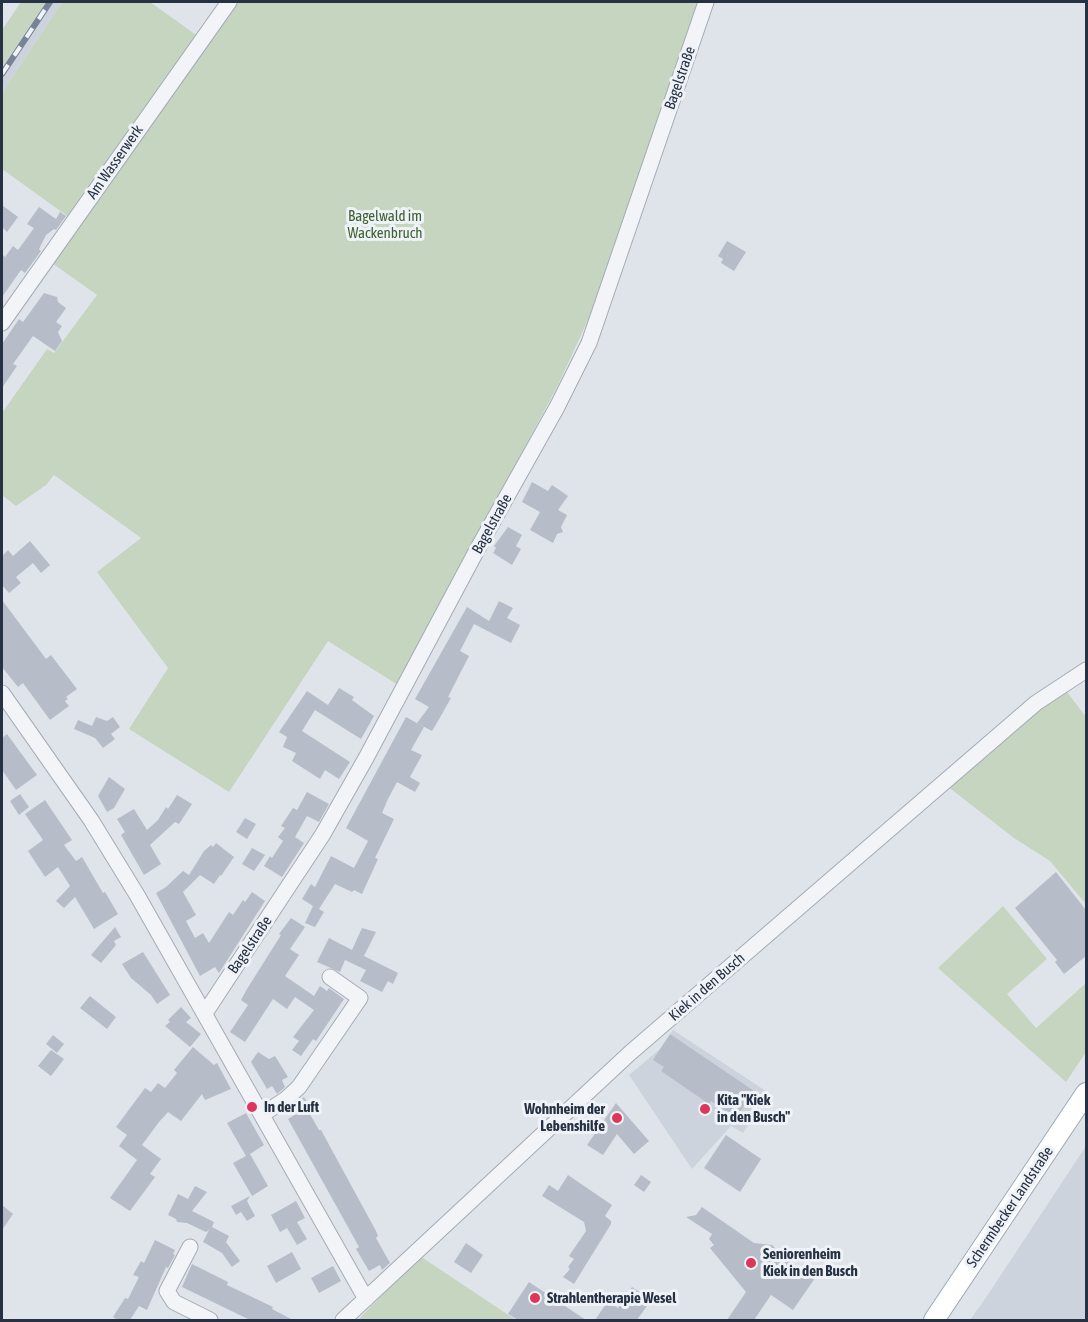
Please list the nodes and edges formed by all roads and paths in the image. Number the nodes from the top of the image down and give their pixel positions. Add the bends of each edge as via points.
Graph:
1 (229, 2) edge
2 (706, 2) edge
3 (2, 323) edge
4 (1086, 670) edge
5 (2, 693) edge
6 (330, 977) dead end
7 (205, 1013) junction
8 (1086, 1093) edge
9 (263, 1114) junction
10 (190, 1247) dead end
11 (366, 1299) junction
12 (210, 1320) edge
13 (343, 1320) edge
14 (934, 1320) edge

1 - 3 street, Am Wasserwerk
2 - 7 street, Bagelstraße via 628,232 583,354 557,407 323,834
4 - 11 street, Kiek in den Busch via 1036,703 630,1053
5 - 7 street via 91,820
6 - 9 street via 367,1000 299,1087
7 - 9 street
8 - 14 main road, Schermbecker Landstraße
9 - 11 street
10 - 12 street via 167,1291 172,1306
11 - 13 street, Kiek in den Busch

